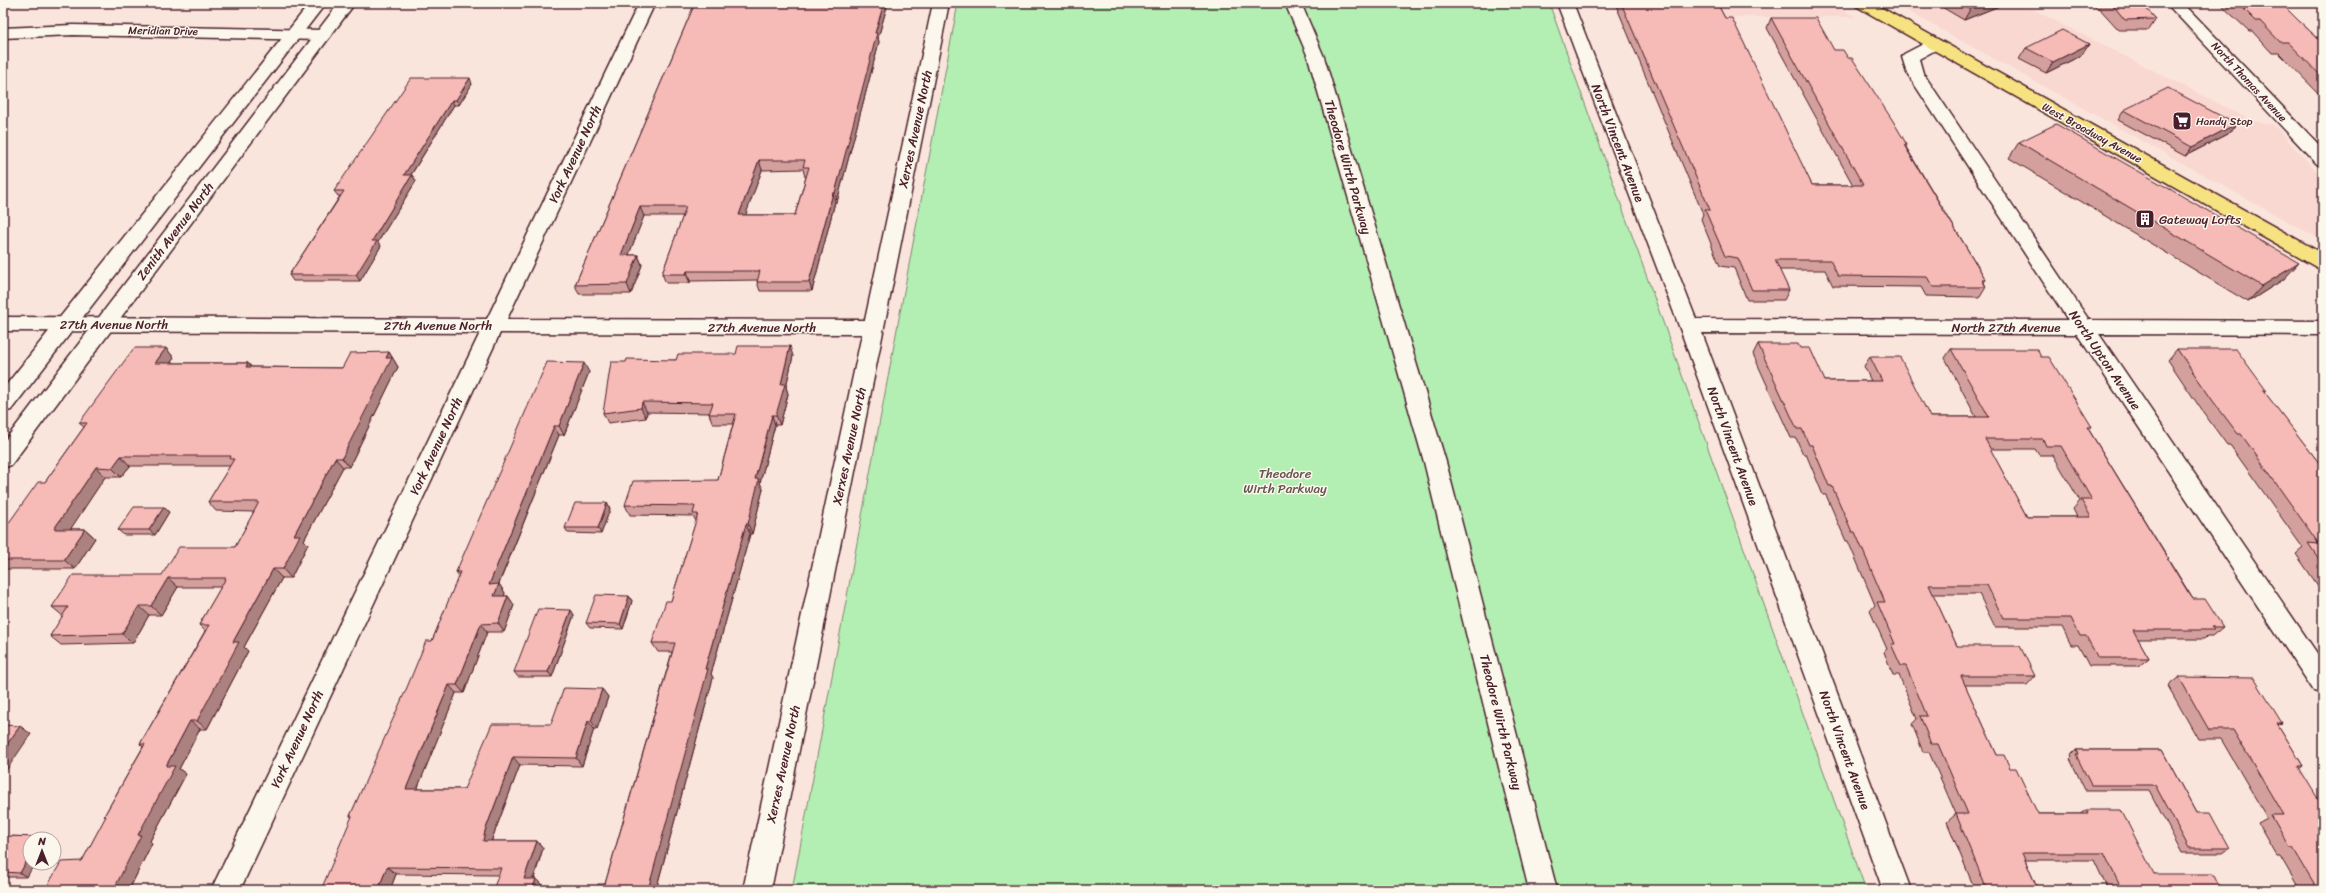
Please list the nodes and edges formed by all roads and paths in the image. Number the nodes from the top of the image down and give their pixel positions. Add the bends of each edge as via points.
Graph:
1 (318, 3) edge
2 (347, 3) edge
3 (647, 3) edge
4 (941, 3) edge
5 (1293, 3) edge
6 (1565, 3) edge
7 (1862, 3) edge
8 (2174, 3) edge
9 (3, 34) edge
10 (294, 35) junction
11 (322, 36) junction
12 (1935, 44) junction
13 (2323, 160) edge
14 (2323, 262) edge
15 (3, 324) edge
16 (66, 324) junction
17 (104, 324) junction
18 (493, 326) junction
19 (1689, 326) junction
20 (873, 327) junction
21 (2083, 327) junction
22 (2323, 328) edge
23 (3, 404) edge
24 (3, 459) edge
25 (2323, 683) edge
26 (225, 890) edge
27 (757, 890) edge
28 (1543, 890) edge
29 (1897, 890) edge

1 - 10 street, Zenith Avenue North
2 - 11 street, Zenith Avenue North
3 - 18 street, York Avenue North
4 - 20 street, Xerxes Avenue North
5 - 28 street, Theodore Wirth Parkway via 1316,57 1434,462
6 - 19 street, North Vincent Avenue
7 - 12 main road, West Broadway Avenue
8 - 13 street, North Thomas Avenue
9 - 10 street, Meridian Drive via 73,30
10 - 11 street, Meridian Drive
10 - 16 street, Zenith Avenue North
11 - 17 street, Zenith Avenue North
12 - 14 main road, West Broadway Avenue
12 - 21 street, North Upton Avenue via 1910,57 1915,74
15 - 16 street, 27th Avenue North
16 - 17 street, 27th Avenue North
16 - 23 street, Zenith Avenue North
17 - 18 street, 27th Avenue North
17 - 24 street, Zenith Avenue North
18 - 20 street, 27th Avenue North
18 - 26 street, York Avenue North
19 - 21 street, North 27th Avenue
19 - 29 street, North Vincent Avenue
20 - 27 street, Xerxes Avenue North
21 - 22 street, North 27th Avenue
21 - 25 street, North Upton Avenue

